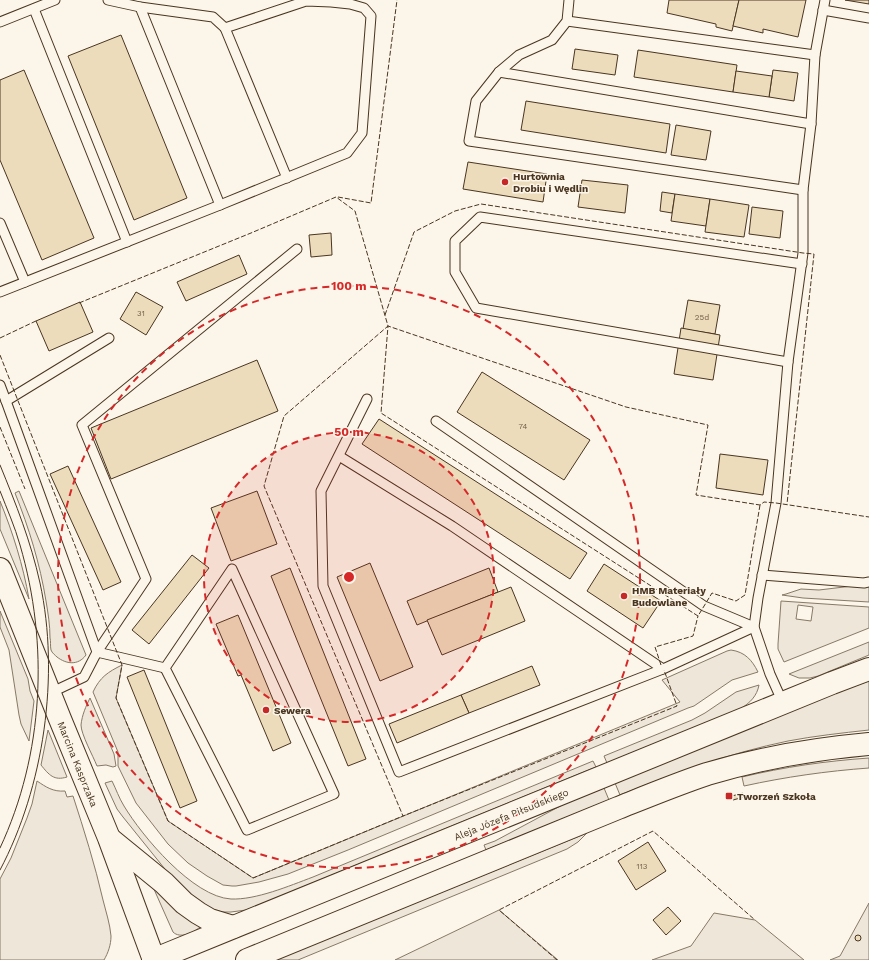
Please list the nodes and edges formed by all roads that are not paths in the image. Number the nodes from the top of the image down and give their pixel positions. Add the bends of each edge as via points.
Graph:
1 (55, 0) edge
2 (108, 0) edge
3 (569, 0) edge
4 (825, 0) edge
5 (140, 7) junction
6 (34, 9) junction
7 (823, 10) junction
8 (869, 18) edge
9 (567, 21) junction
10 (0, 22) edge
11 (225, 28) junction
12 (815, 55) junction
13 (499, 72) junction
14 (812, 124) junction
15 (287, 178) junction
16 (803, 190) junction
17 (220, 205) junction
18 (0, 222) edge
19 (127, 242) junction
20 (297, 249) dead end
21 (802, 264) junction
22 (25, 282) junction
23 (0, 292) edge
24 (109, 338) dead end
25 (788, 362) junction
26 (0, 386) edge
27 (367, 399) dead end
28 (6, 401) junction
29 (436, 421) dead end
30 (339, 456) junction
31 (0, 569) edge
32 (762, 575) junction
33 (869, 582) edge
34 (754, 627) junction
35 (97, 652) junction
36 (165, 668) junction
37 (663, 669) junction
38 (869, 669) edge
39 (50, 693) junction
40 (782, 703) junction
41 (869, 744) edge
42 (109, 838) junction
43 (233, 927) junction
44 (154, 960) edge
45 (247, 960) edge

1 - 6 lane
2 - 5 lane
3 - 9 lane
4 - 7 lane
5 - 11 lane via 213,17
5 - 17 lane
6 - 10 lane
6 - 19 lane
7 - 8 lane
7 - 12 lane
9 - 12 lane
9 - 13 lane via 552,40 520,55
11 - 15 lane
11 - 15 lane via 306,2 350,4 364,8 371,16 362,133 347,153
12 - 14 lane
13 - 14 lane
13 - 16 lane via 476,101 469,141
14 - 16 lane
15 - 17 lane
16 - 21 lane
17 - 19 lane
18 - 22 lane
19 - 22 lane
20 - 35 lane via 82,425 146,579
21 - 25 lane
21 - 25 lane via 480,217 455,241 455,272 476,308
22 - 23 lane
24 - 28 lane
25 - 32 lane via 776,503
26 - 28 lane
27 - 30 lane
28 - 35 lane
29 - 34 lane via 704,606
30 - 37 lane via 452,526
30 - 37 lane via 321,491 323,586 399,772
31 - 39 street, Marcina Kasprzaka
32 - 33 lane
32 - 34 lane
34 - 37 lane
34 - 40 lane
35 - 36 lane
35 - 39 lane via 84,677
36 - 36 lane via 247,830 334,794 232,569
38 - 40 street, Aleja Józefa Piłsudskiego
39 - 42 street, Marcina Kasprzaka
40 - 43 street, Aleja Józefa Piłsudskiego
41 - 45 street via 811,750 699,777
42 - 43 street via 164,883 184,903 210,920
42 - 44 street, Marcina Kasprzaka
43 - 44 street, Aleja Józefa Piłsudskiego

